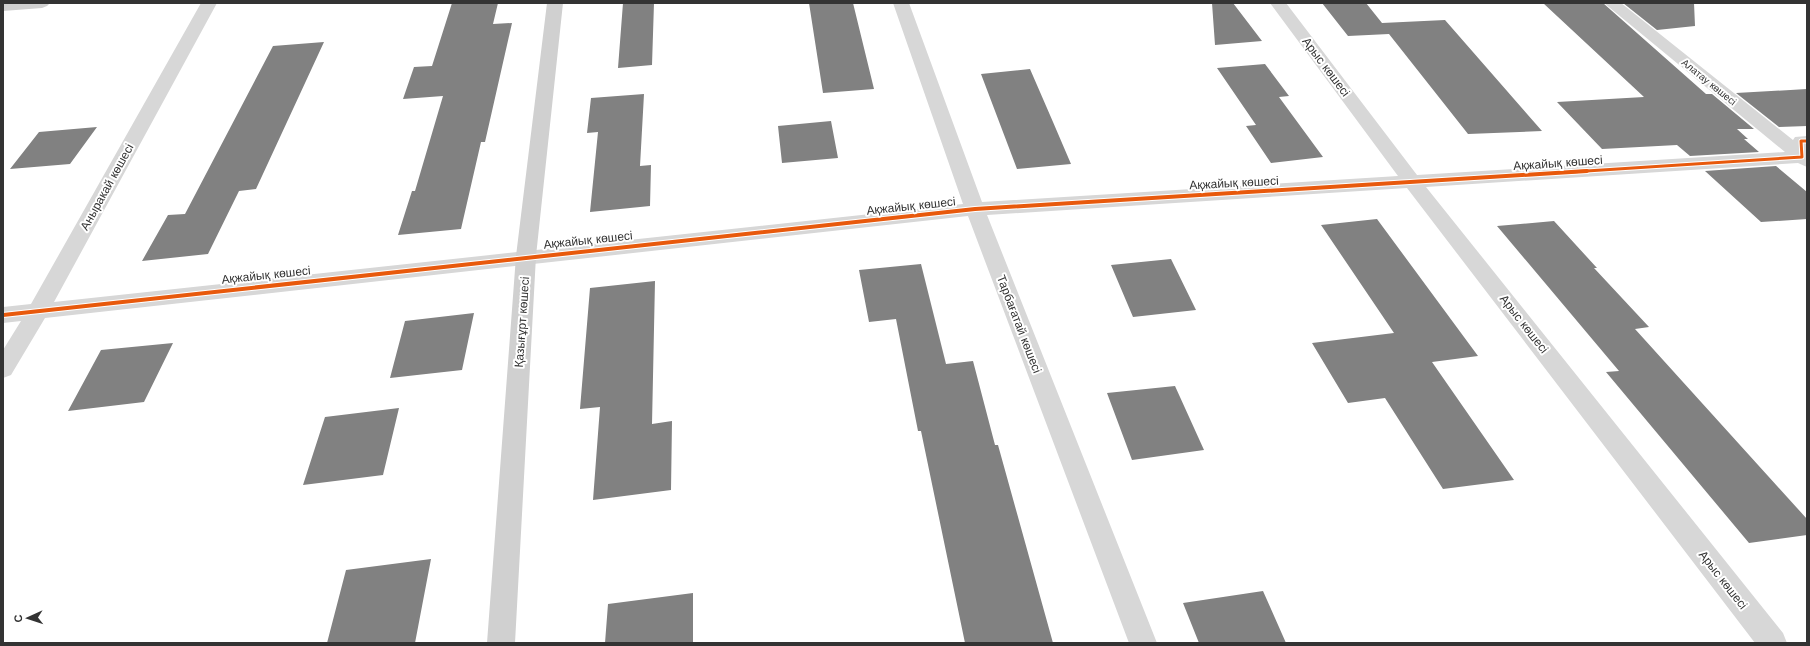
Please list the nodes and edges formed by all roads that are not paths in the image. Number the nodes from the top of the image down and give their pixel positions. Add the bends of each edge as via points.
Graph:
1 (42, 3) edge
2 (209, 3) edge
3 (555, 3) edge
4 (901, 3) edge
5 (1278, 3) edge
6 (1612, 3) edge
7 (3, 6) edge
8 (1805, 153) edge
9 (1413, 183) junction
10 (975, 209) junction
11 (526, 256) junction
12 (38, 311) junction
13 (3, 315) edge
14 (3, 369) edge
15 (501, 643) edge
16 (1143, 643) edge
17 (1773, 643) edge

1 - 7 street
2 - 12 street, Аныракай көшесі
3 - 11 street, Қазығұрт көшесі
4 - 10 street, Тарбағатай көшесі
5 - 9 street, Арыс көшесі
6 - 8 street, Алатау көшесі
8 - 9 street, Ақжайық көшесі
9 - 10 street, Ақжайық көшесі
9 - 17 street, Арыс көшесі
10 - 11 street, Ақжайық көшесі
10 - 16 street, Тарбағатай көшесі
11 - 12 street, Ақжайық көшесі
11 - 15 street, Қазығұрт көшесі
12 - 13 street, Ақжайық көшесі
12 - 14 street, Аныракай көшесі

